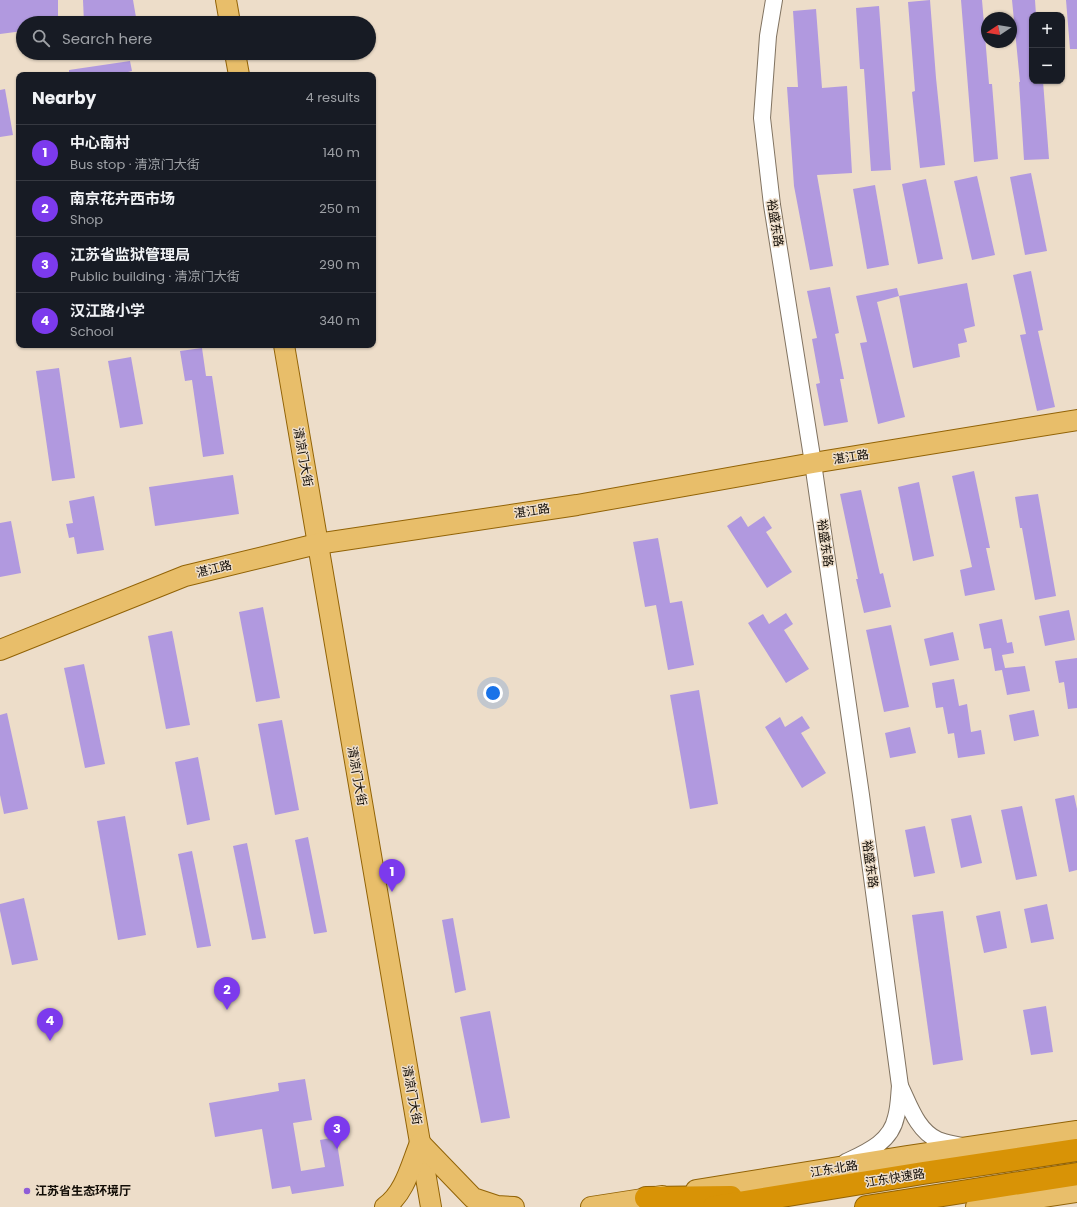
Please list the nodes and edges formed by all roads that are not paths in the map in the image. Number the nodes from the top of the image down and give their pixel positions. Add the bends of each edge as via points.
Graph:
1 (226, 0) edge
2 (774, 0) edge
3 (229, 16) edge
4 (236, 60) edge
5 (238, 72) edge
6 (284, 348) edge
7 (1077, 420) edge
8 (813, 463) junction
9 (317, 544) junction
10 (0, 650) edge
11 (900, 1086) junction
12 (1077, 1131) edge
13 (420, 1143) junction
14 (968, 1148) junction
15 (1077, 1150) edge
16 (832, 1169) junction
17 (1077, 1174) edge
18 (1077, 1192) edge
19 (782, 1196) junction
20 (646, 1198) junction
21 (1016, 1201) junction
22 (385, 1207) edge
23 (431, 1207) edge
24 (514, 1207) edge
25 (591, 1207) edge
26 (714, 1207) edge
27 (866, 1207) edge
28 (976, 1207) edge
29 (1041, 1207) edge

1 - 3 main road
2 - 8 street, 裕盛东路 via 768,36 762,118 772,205
4 - 5 main road
6 - 9 main road, 清凉门大街
7 - 8 main road, 湛江路
8 - 9 main road, 湛江路 via 577,505
8 - 11 street, 裕盛东路
9 - 10 main road, 湛江路 via 185,576
9 - 13 main road, 清凉门大街
11 - 14 street, 裕盛东路 via 925,1131 937,1140
11 - 16 street, 裕盛东路 via 896,1119 888,1136 871,1150
12 - 14 main road, 江东北路
13 - 22 main road via 402,1188
13 - 23 main road, 清凉门大街
13 - 24 main road via 473,1198 497,1206
14 - 16 main road, 江东北路
15 - 19 highway, 江东快速路
16 - 20 main road, 江东北路
17 - 27 highway, 江东快速路
18 - 21 main road
19 - 20 highway
19 - 26 highway, 江东快速路
20 - 25 main road, 江东北路
21 - 28 main road
21 - 29 street

